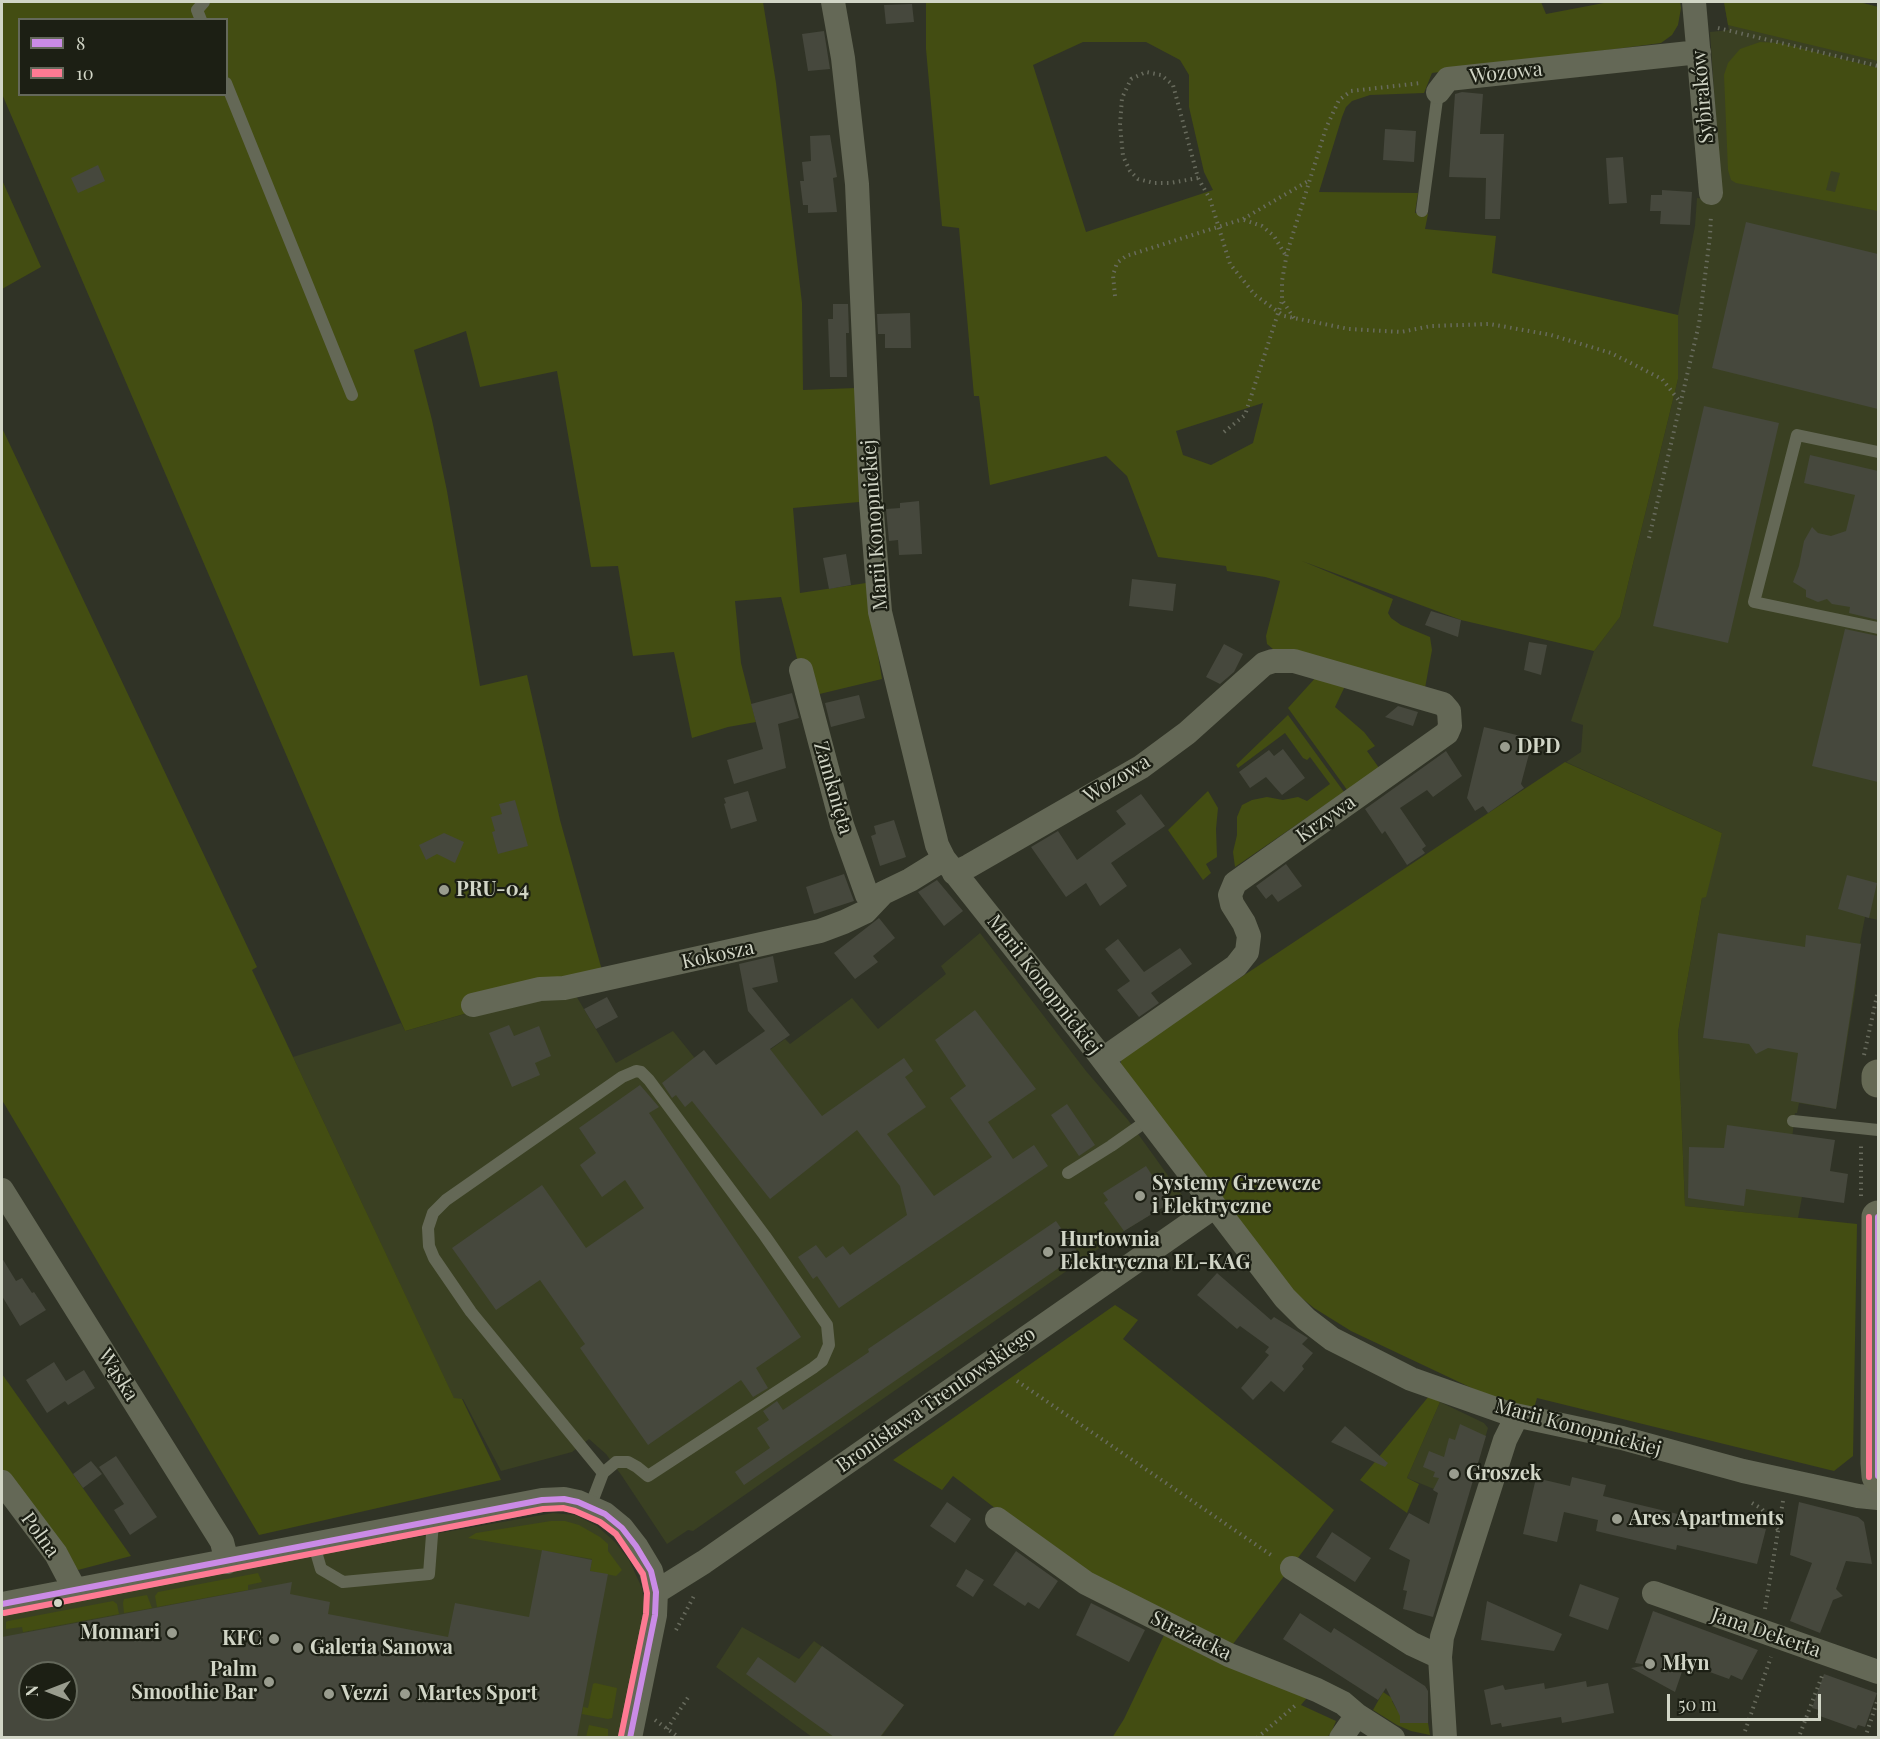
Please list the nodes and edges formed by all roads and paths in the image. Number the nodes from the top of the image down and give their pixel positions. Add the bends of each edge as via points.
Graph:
1 (833, 2) edge
2 (1695, 13) edge
3 (1699, 52) junction
4 (1878, 66) edge
5 (1443, 86) junction
6 (228, 88) edge
7 (1198, 177) junction
8 (1310, 179) junction
9 (1712, 193) joint
10 (1422, 211) dead end
11 (1243, 219) junction
12 (1219, 227) junction
13 (1286, 257) junction
14 (1114, 296) dead end
15 (1282, 300) junction
16 (1280, 313) junction
17 (1294, 318) junction
18 (352, 395) dead end
19 (1681, 403) junction
20 (1224, 432) dead end
21 (1878, 452) edge
22 (1649, 538) dead end
23 (1878, 628) edge
24 (1264, 664) joint
25 (801, 670) dead end
26 (949, 866) junction
27 (873, 902) junction
28 (473, 1005) dead end
29 (1103, 1059) junction
30 (1878, 1076) edge
31 (1878, 1082) edge
32 (1148, 1119) junction
33 (1793, 1121) dead end
34 (1878, 1130) edge
35 (1068, 1173) dead end
36 (2, 1190) edge
37 (1214, 1207) junction
38 (1878, 1217) edge
39 (1017, 1381) dead end
40 (1516, 1416) junction
41 (603, 1473) junction
42 (1878, 1476) edge
43 (2, 1482) edge
44 (1784, 1495) dead end
45 (1878, 1498) edge
46 (1752, 1503) dead end
47 (590, 1507) junction
48 (997, 1519) dead end
49 (433, 1522) junction
50 (1778, 1530) junction
51 (314, 1545) junction
52 (227, 1562) junction
53 (1292, 1569) joint
54 (75, 1590) junction
55 (656, 1592) junction
56 (1654, 1593) dead end
57 (2, 1604) edge
58 (1764, 1616) dead end
59 (1774, 1651) dead end
60 (1440, 1657) junction
61 (1824, 1669) dead end
62 (1878, 1672) edge
63 (1317, 1690) junction
64 (689, 1696) dead end
65 (1878, 1700) edge
66 (1357, 1715) junction
67 (651, 1718) dead end
68 (667, 1729) junction
69 (1745, 1731) dead end
70 (1800, 1734) dead end
71 (630, 1737) edge
72 (680, 1737) edge
73 (1257, 1737) edge
74 (1341, 1737) edge
75 (1393, 1737) edge
76 (1445, 1737) edge
77 (1864, 1737) edge

1 - 26 street, Marii Konopnickiej via 857,184 871,507 880,612 937,845
2 - 3 street, Sybiraków
2 - 4 path
3 - 5 street, Wozowa
3 - 9 street, Sybiraków
5 - 8 path via 1351,91 1339,100 1330,119
5 - 10 lane
6 - 18 lane
7 - 7 path via 1173,85 1161,75 1146,72 1131,80 1122,98 1120,125 1123,156 1130,171 1138,179 1154,183
7 - 12 path
8 - 11 path
8 - 13 path
9 - 19 path via 1699,324
11 - 12 path
11 - 13 path via 1274,236
12 - 14 path via 1126,256 1117,263 1113,275
12 - 16 path via 1230,264 1255,295
13 - 15 path
15 - 16 path
15 - 17 path
16 - 17 path
16 - 20 path via 1245,415
17 - 19 path via 1349,329 1401,332 1431,326 1490,324 1551,334 1611,353 1662,379
19 - 22 path
21 - 23 lane via 1797,435 1754,602
24 - 26 street, Wozowa via 1187,733 1141,766 969,866
24 - 29 street, Krzywa via 1294,661 1443,704 1449,711 1448,733 1235,882 1230,895 1249,936 1247,952 1236,966
25 - 27 street, Zamknięta via 842,825 867,896
26 - 27 street, Kokosza via 910,880
26 - 29 street, Marii Konopnickiej
27 - 28 street, Kokosza via 865,912 820,931
29 - 32 street, Marii Konopnickiej
30 - 31 main road
32 - 35 lane
32 - 37 street, Marii Konopnickiej
33 - 34 lane
36 - 52 street, Wąska via 222,1542
37 - 40 street, Marii Konopnickiej via 1285,1298 1332,1339 1411,1379
37 - 55 street, Bronisława Trentowskiego
38 - 42 main road
39 - 53 path
40 - 45 street, Marii Konopnickiej via 1622,1438 1743,1471
40 - 60 street via 1443,1633
41 - 41 lane via 616,1462 628,1462 648,1476 813,1368 822,1361 828,1345 827,1325 765,1236 649,1080 636,1071 446,1200 433,1213 427,1236 434,1258 471,1312
41 - 47 lane
43 - 54 street, Polna via 56,1554
44 - 50 path
46 - 50 path via 1762,1509
47 - 49 street via 564,1499 543,1500
47 - 55 street via 605,1514 636,1546 651,1571
48 - 63 street, Strażacka via 1086,1583 1229,1655
49 - 51 street
49 - 51 lane via 429,1574 343,1582 321,1569
50 - 58 path
51 - 52 street
52 - 54 street
53 - 60 street via 1412,1644
54 - 57 street
55 - 71 street via 655,1615
56 - 62 street, Jana Dekerta
59 - 69 path
60 - 76 street
61 - 70 path
63 - 66 street, Strażacka
63 - 73 path
64 - 68 path
65 - 77 path
66 - 74 street
66 - 75 street, Strażacka
67 - 68 path
68 - 72 path

